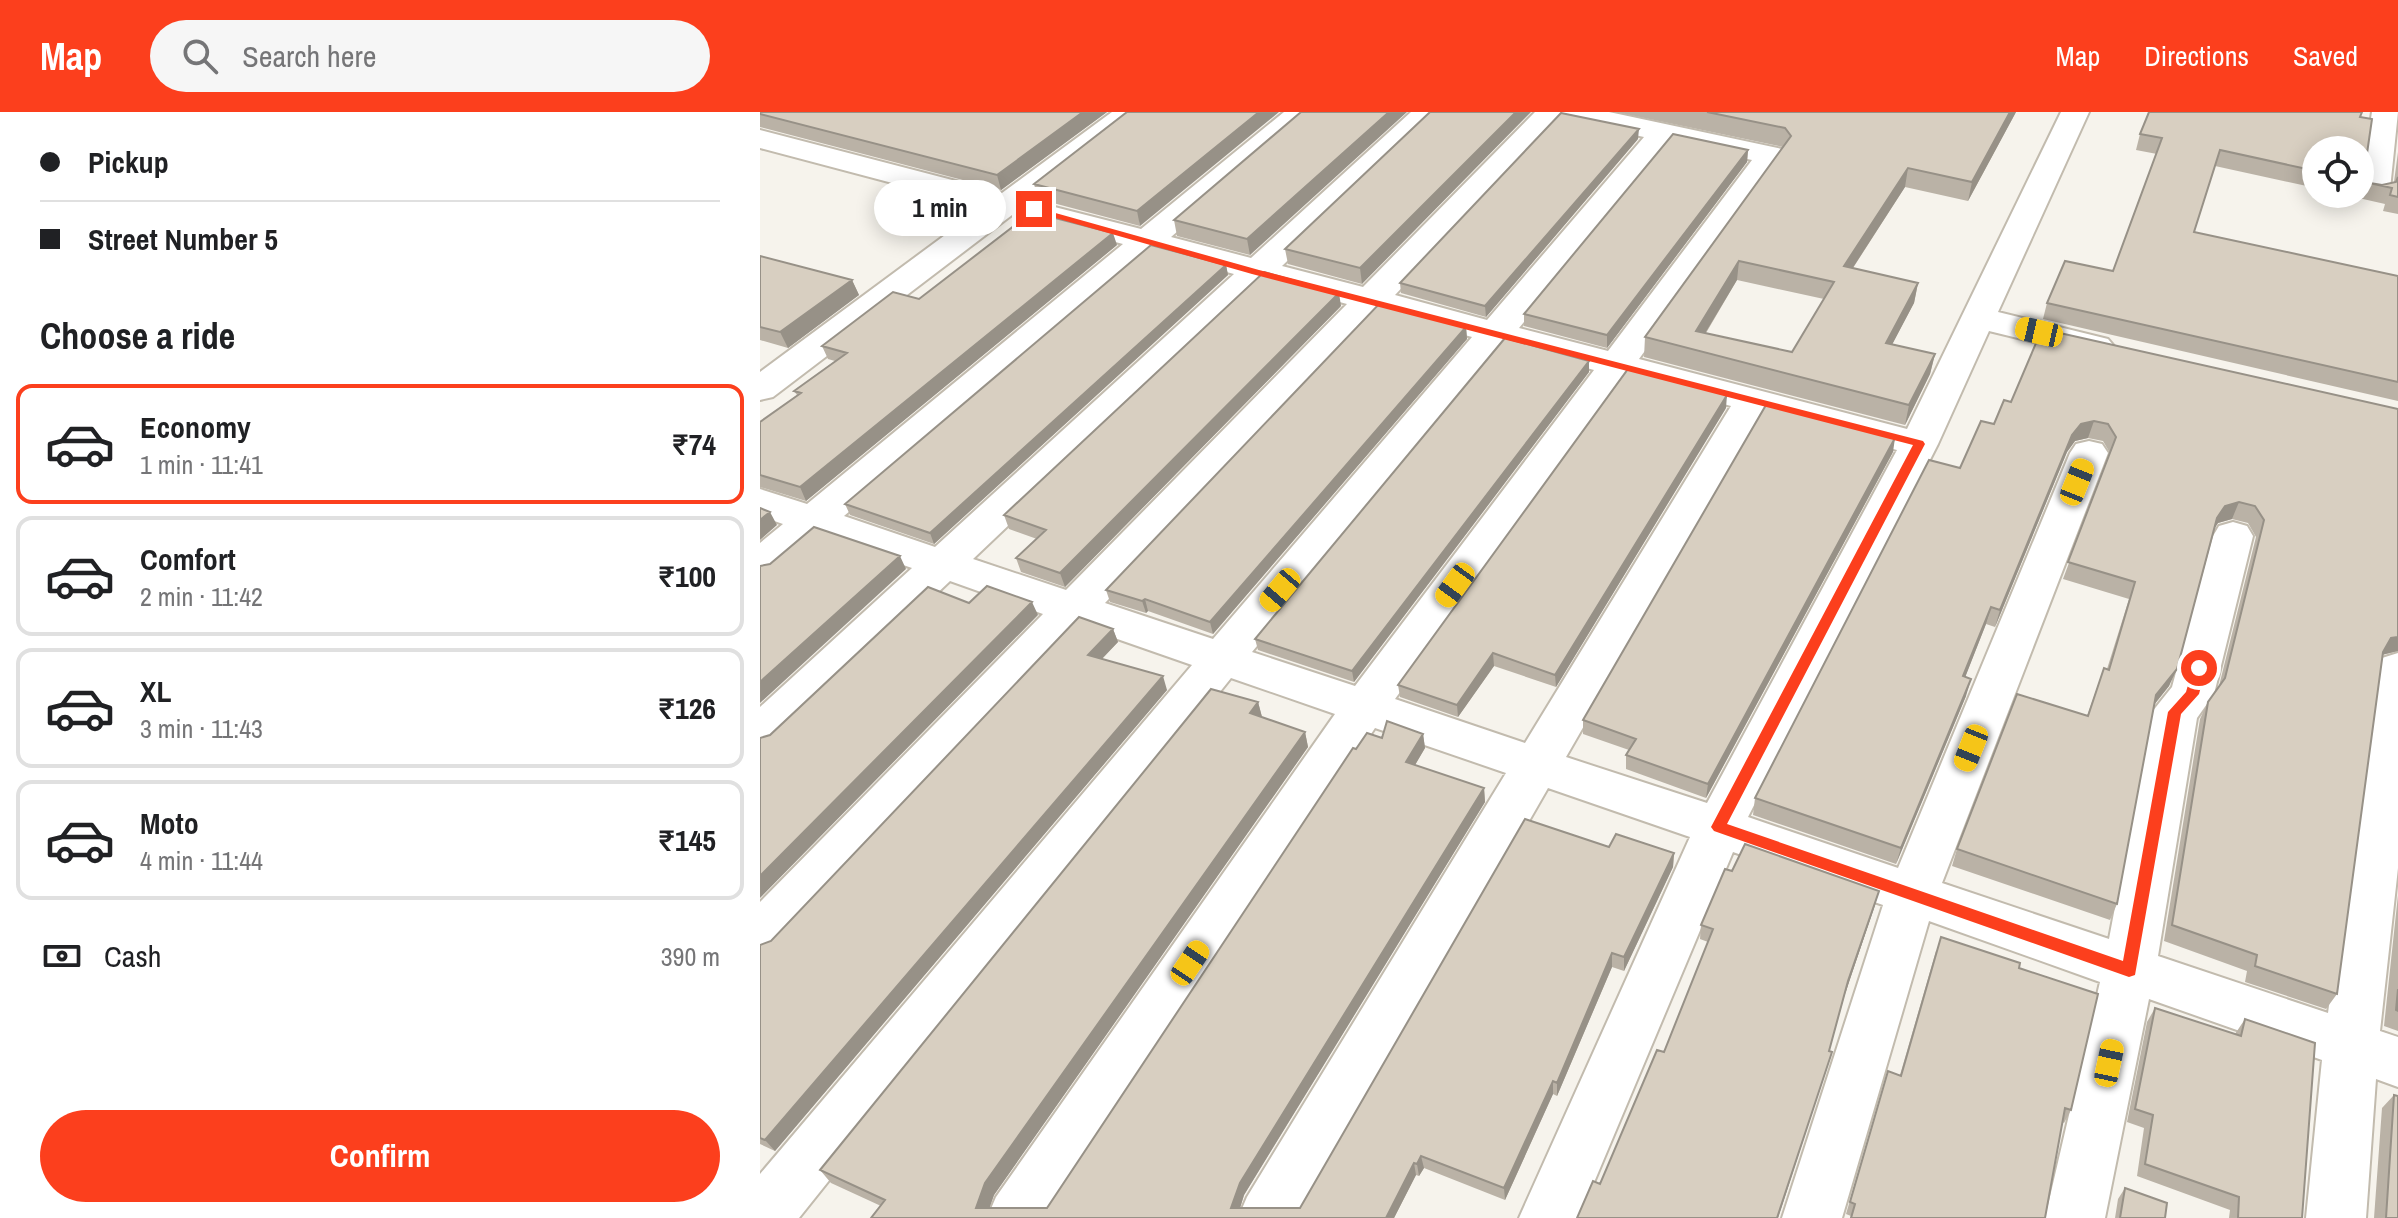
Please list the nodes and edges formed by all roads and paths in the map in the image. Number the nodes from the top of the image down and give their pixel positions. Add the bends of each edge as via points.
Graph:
1 (1130, 112) edge
2 (1301, 112) edge
3 (1428, 112) edge
4 (1551, 112) edge
5 (1568, 112) edge
6 (2075, 112) edge
7 (2386, 112) edge
8 (1664, 132) junction
9 (760, 139) edge
10 (2375, 189) dead end
11 (1006, 202) junction
12 (1145, 240) junction
13 (1256, 272) junction
14 (1371, 300) junction
15 (1975, 325) junction
16 (1496, 332) junction
17 (2127, 359) edge
18 (1618, 364) junction
19 (760, 389) edge
20 (1753, 400) junction
21 (1919, 444) junction
22 (2089, 453) dead end
23 (760, 502) edge
24 (813, 520) junction
25 (2233, 536) dead end
26 (942, 564) junction
27 (760, 565) edge
28 (1074, 610) junction
29 (1221, 660) junction
30 (2398, 669) edge
31 (1364, 708) junction
32 (760, 734) edge
33 (1533, 766) junction
34 (1719, 827) junction
35 (1912, 896) junction
36 (760, 936) edge
37 (2129, 970) junction
38 (2375, 1054) edge
39 (763, 1216) edge
40 (1017, 1218) edge
41 (1268, 1218) edge
42 (1549, 1218) edge
43 (1812, 1218) edge
44 (2075, 1218) edge
45 (2336, 1218) edge

1 - 11 street
2 - 12 street
3 - 13 street
4 - 14 street
5 - 8 street
6 - 15 street
7 - 10 street
8 - 16 street
8 - 18 street via 1771,155
9 - 11 street
11 - 12 street
11 - 19 street
12 - 13 street
12 - 24 street
13 - 14 street
13 - 26 street
14 - 16 street
14 - 28 street
15 - 17 street
15 - 21 street
16 - 18 street
16 - 29 street
18 - 20 street
18 - 31 street
20 - 21 street
20 - 33 street
21 - 34 street
22 - 35 street
23 - 24 street
24 - 26 street
24 - 27 street
25 - 37 street via 2192,694 2175,712
26 - 28 street
26 - 32 street
28 - 29 street
28 - 36 street
29 - 31 street
29 - 39 street
30 - 38 street
31 - 33 street
31 - 40 street
33 - 34 street
33 - 41 street
34 - 35 street
34 - 42 street
35 - 37 street
35 - 43 street
37 - 38 street
37 - 44 street
38 - 45 street

